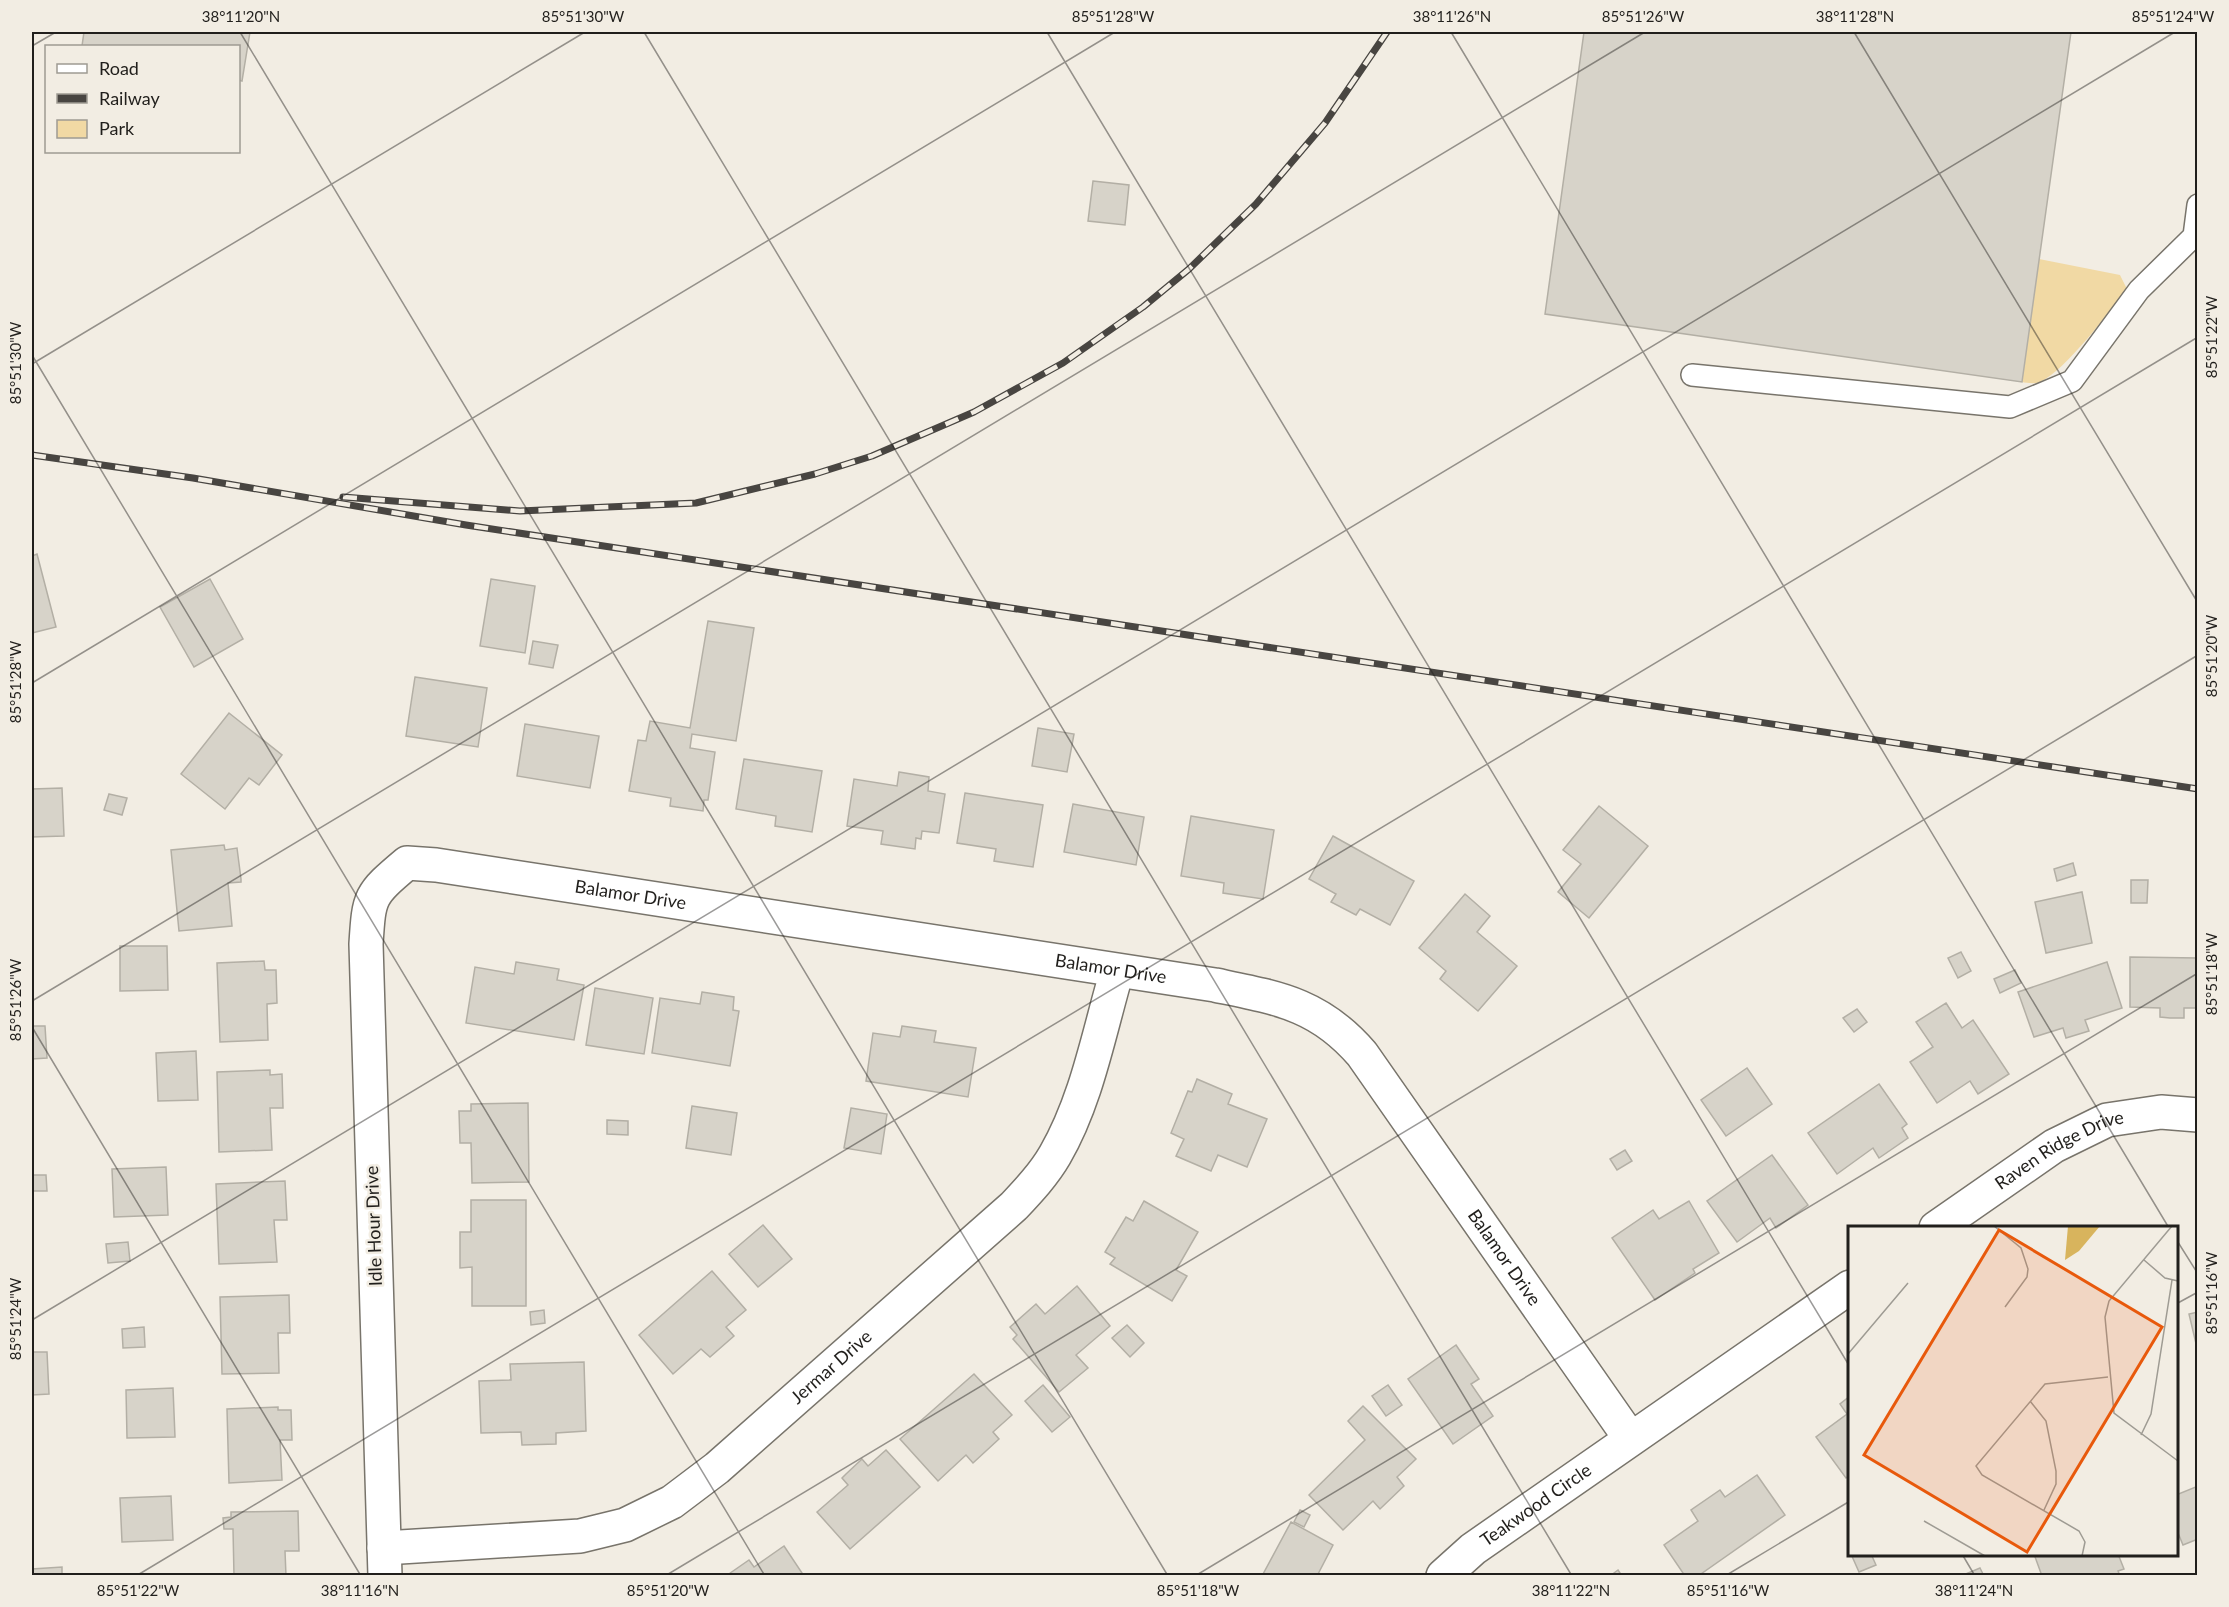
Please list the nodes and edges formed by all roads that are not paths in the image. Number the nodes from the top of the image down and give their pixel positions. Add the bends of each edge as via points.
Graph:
1 (2198, 205) edge
2 (1692, 375) dead end
3 (384, 882) joint
4 (1117, 971) junction
5 (2198, 1115) edge
6 (1937, 1226) edge
7 (1848, 1288) edge
8 (1630, 1438) junction
9 (385, 1562) edge
10 (1443, 1575) edge

1 - 2 lane via 2194,236 2139,290 2072,381 2010,407
3 - 4 street, Balamor Drive via 407,863 436,865
3 - 9 street, Idle Hour Drive via 369,902 366,944
4 - 8 street, Balamor Drive via 1266,995 1307,1008 1343,1032
4 - 9 street, Jermar Drive via 1085,1084 1065,1136 1039,1179 1014,1206 717,1468 672,1502 625,1525 580,1536
5 - 6 street, Raven Ridge Drive via 2161,1112 2107,1120 2054,1146
7 - 8 street
8 - 10 street, Teakwood Circle via 1473,1549

